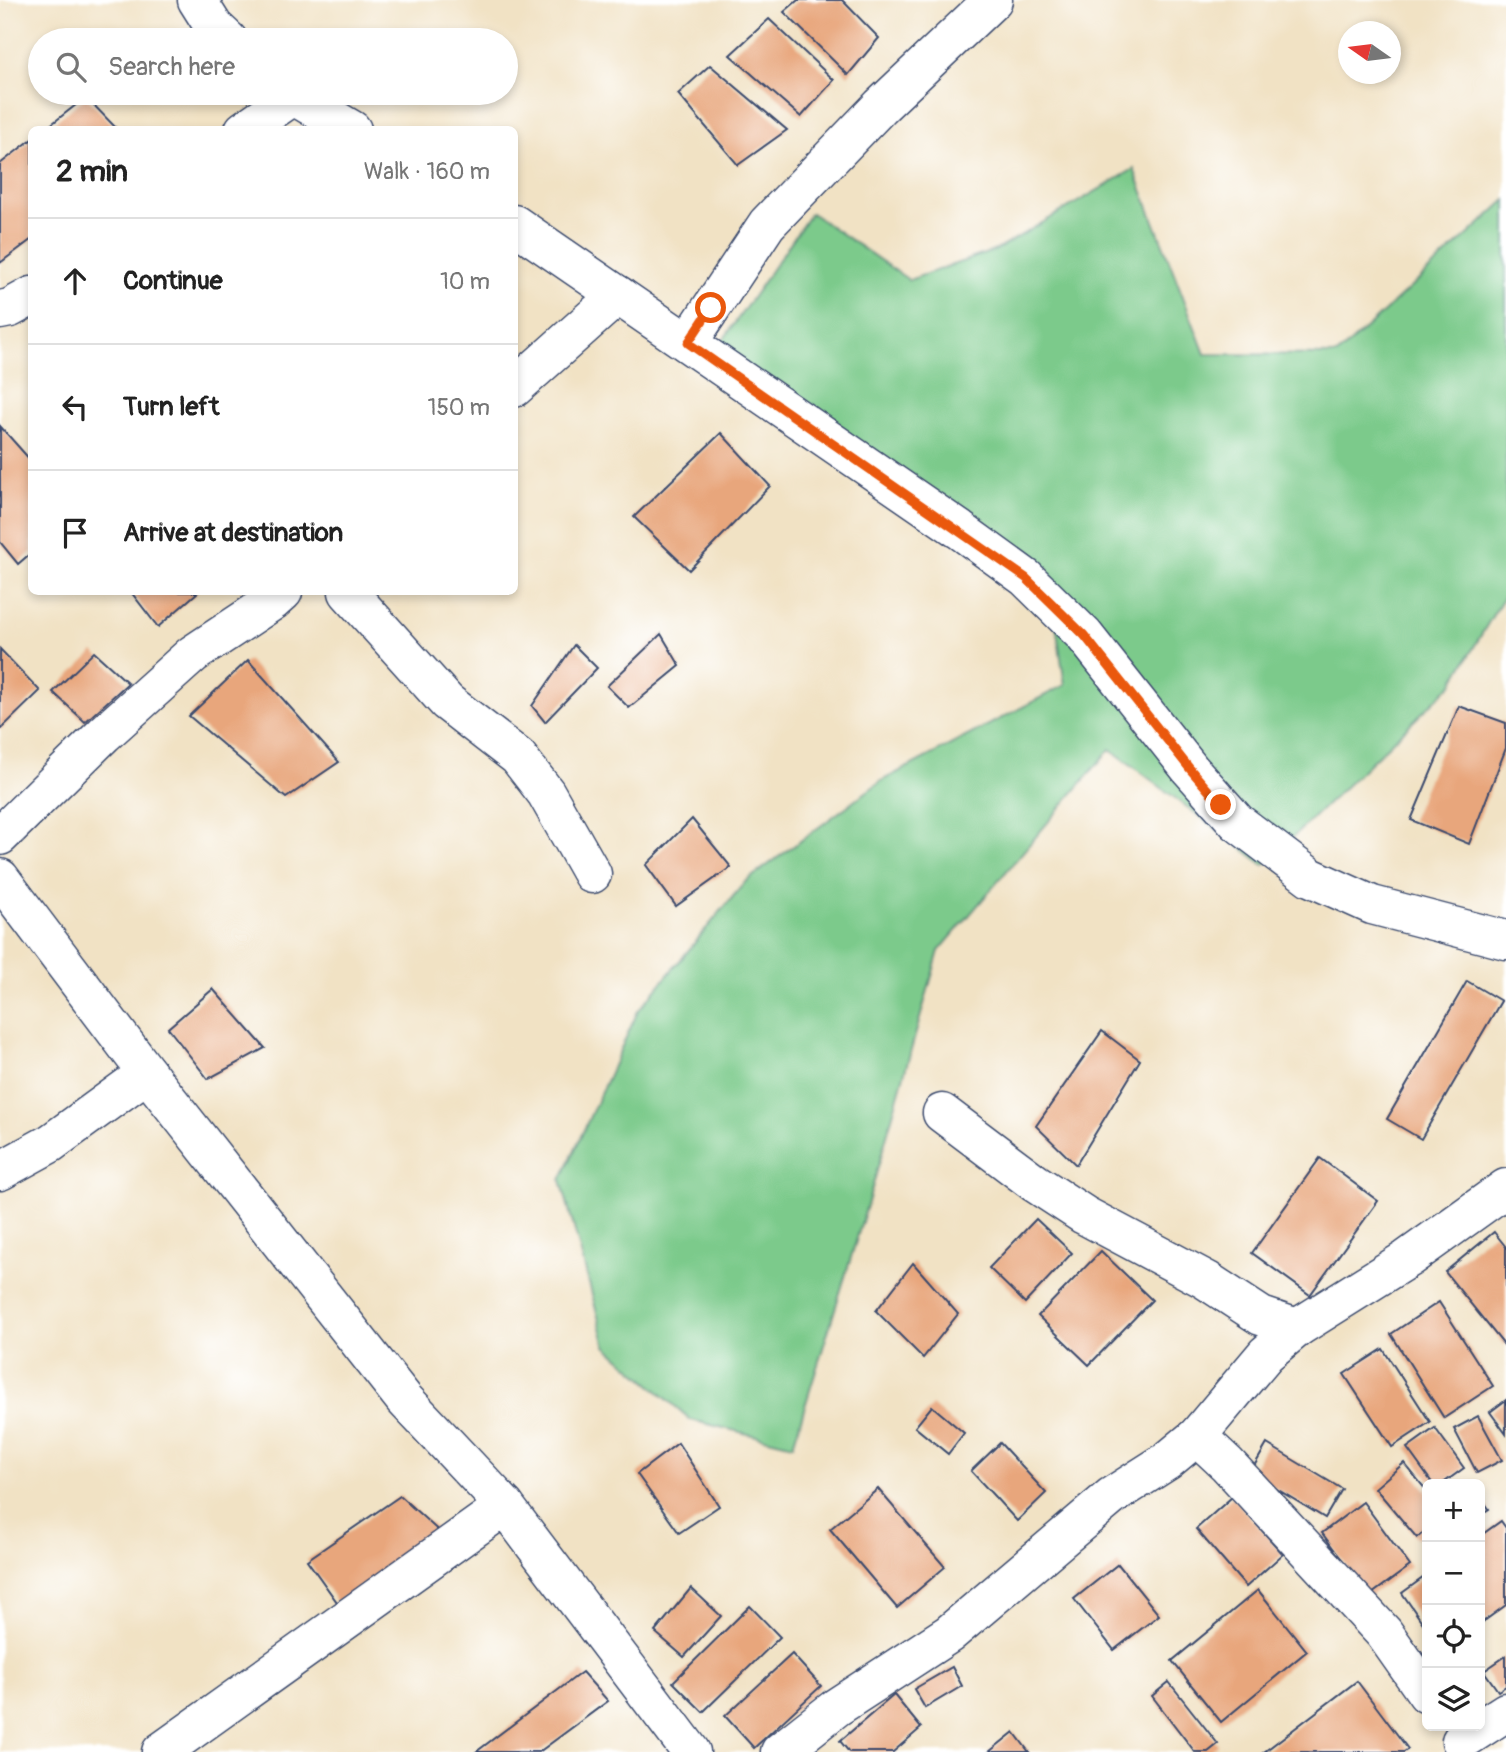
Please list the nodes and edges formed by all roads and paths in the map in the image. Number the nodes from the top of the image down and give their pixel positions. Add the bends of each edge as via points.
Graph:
1 (197, 0) edge
2 (993, 0) edge
3 (216, 28) edge
4 (277, 105) edge
5 (310, 105) edge
6 (249, 126) edge
7 (345, 126) edge
8 (518, 227) edge
9 (618, 295) junction
10 (28, 298) edge
11 (0, 310) edge
12 (688, 343) junction
13 (518, 384) edge
14 (280, 595) edge
15 (351, 595) edge
16 (0, 836) edge
17 (592, 874) dead end
18 (0, 878) edge
19 (1506, 940) edge
20 (147, 1073) junction
21 (942, 1113) dead end
22 (0, 1171) edge
23 (1506, 1188) edge
24 (1261, 1316) junction
25 (1297, 1328) junction
26 (1266, 1354) junction
27 (1197, 1436) junction
28 (505, 1506) junction
29 (1422, 1687) edge
30 (1506, 1712) edge
31 (1459, 1740) edge
32 (161, 1752) edge
33 (691, 1752) edge
34 (780, 1752) edge

1 - 3 street
2 - 12 street via 881,106 767,224
4 - 6 street
5 - 7 street
8 - 9 street
9 - 12 street
9 - 13 street
10 - 11 street
12 - 19 street via 1026,578 1084,635 1237,822 1310,877 1373,905
14 - 16 street via 193,654
15 - 17 street via 447,702 518,757 546,793
18 - 20 street
20 - 22 street via 51,1143
20 - 28 street via 404,1399
21 - 24 street via 1074,1209 1206,1280
23 - 25 street via 1407,1259
24 - 25 street
24 - 26 street
25 - 26 street
26 - 27 street
27 - 29 street via 1384,1633
27 - 34 street via 1112,1496 949,1634 837,1707
28 - 32 street
28 - 33 street
30 - 31 street

